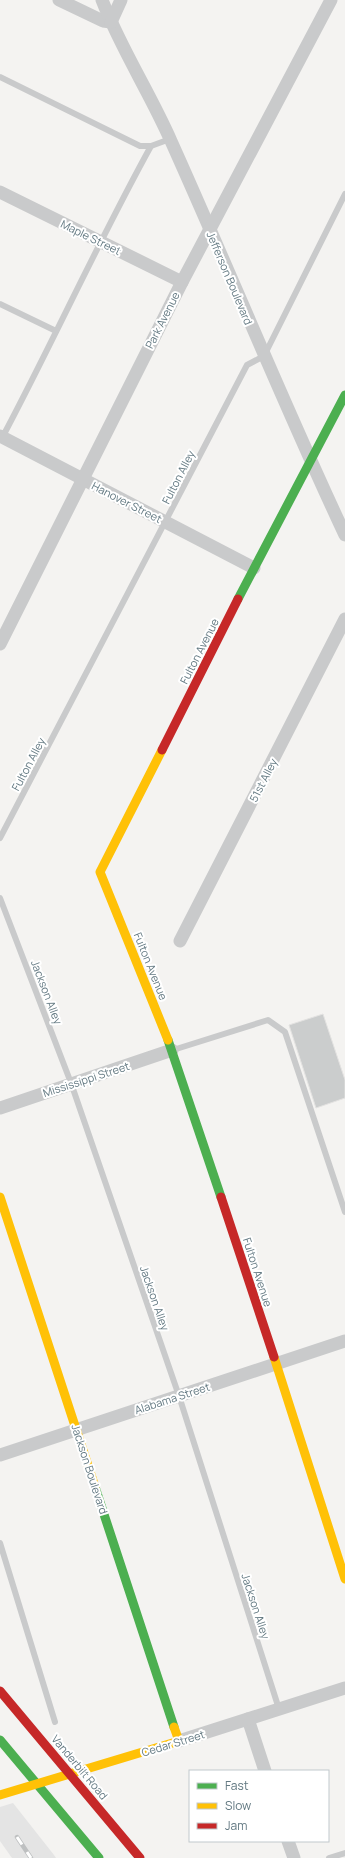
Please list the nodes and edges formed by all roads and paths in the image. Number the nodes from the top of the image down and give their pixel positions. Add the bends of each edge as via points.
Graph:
1 (59, 0) edge
2 (102, 0) edge
3 (121, 0) edge
4 (331, 0) edge
5 (111, 22) junction
6 (0, 77) edge
7 (170, 139) junction
8 (151, 146) junction
9 (0, 192) edge
10 (345, 194) edge
11 (210, 230) junction
12 (100, 242) junction
13 (182, 282) junction
14 (0, 304) edge
15 (56, 331) junction
16 (264, 356) junction
17 (345, 395) edge
18 (1, 438) edge
19 (310, 461) junction
20 (82, 480) junction
21 (166, 522) junction
22 (345, 535) edge
23 (254, 568) junction
24 (345, 619) edge
25 (0, 644) edge
26 (0, 838) edge
27 (0, 898) edge
28 (180, 941) dead end
29 (172, 1050) junction
30 (71, 1084) junction
31 (0, 1108) edge
32 (0, 1198) edge
33 (345, 1212) edge
34 (345, 1341) edge
35 (276, 1363) junction
36 (178, 1396) junction
37 (77, 1429) junction
38 (0, 1455) edge
39 (0, 1543) edge
40 (345, 1579) edge
41 (345, 1688) edge
42 (0, 1691) edge
43 (279, 1709) junction
44 (248, 1719) junction
45 (55, 1722) dead end
46 (0, 1740) edge
47 (179, 1741) junction
48 (266, 1770) edge
49 (71, 1774) junction
50 (38, 1784) junction
51 (0, 1795) edge
52 (288, 1842) edge
53 (345, 1853) edge
54 (99, 1858) edge
55 (140, 1858) edge
56 (294, 1858) edge
57 (329, 1858) edge

1 - 5 street via 103,21
2 - 5 street, Jefferson Boulevard
3 - 5 street
4 - 11 street, Park Avenue
5 - 7 street, Jefferson Boulevard
6 - 8 lane via 140,146
7 - 8 lane
7 - 11 street, Jefferson Boulevard
8 - 12 lane
9 - 12 street, Maple Street
10 - 16 lane
11 - 13 street, Park Avenue
11 - 16 street, Jefferson Boulevard
12 - 13 street, Maple Street
12 - 15 lane
13 - 20 street, Park Avenue
14 - 15 lane
15 - 18 lane
16 - 19 street, Jefferson Boulevard
16 - 21 lane, Fulton Alley via 247,364
17 - 19 street, Fulton Avenue
18 - 20 street, Hanover Street
19 - 22 street, Jefferson Boulevard
19 - 23 street, Fulton Avenue
20 - 21 street, Hanover Street
20 - 25 street, Park Avenue
21 - 23 street, Hanover Street
21 - 26 lane, Fulton Alley
23 - 29 street, Fulton Avenue via 100,872
24 - 28 street, 51st Alley
27 - 30 lane, Jackson Alley
29 - 30 street, Mississippi Street
29 - 33 lane via 268,1020 285,1032
29 - 35 street, Fulton Avenue
30 - 31 street, Mississippi Street
30 - 36 lane, Jackson Alley
32 - 37 street, Jackson Boulevard
34 - 35 street, Alabama Street
35 - 36 street, Alabama Street
35 - 40 street, Fulton Avenue
36 - 37 street, Alabama Street
36 - 43 lane, Jackson Alley
37 - 38 street, Alabama Street
37 - 47 street, Jackson Boulevard
39 - 45 lane
41 - 43 street, Cedar Street
42 - 49 street, Vanderbilt Road
43 - 44 street, Cedar Street
44 - 47 street, Cedar Street
44 - 48 street
46 - 50 street
47 - 49 street, Cedar Street
49 - 50 street, Cedar Street
49 - 55 street, Vanderbilt Road
50 - 51 street, Cedar Street
50 - 54 street
52 - 56 street
53 - 57 lane

